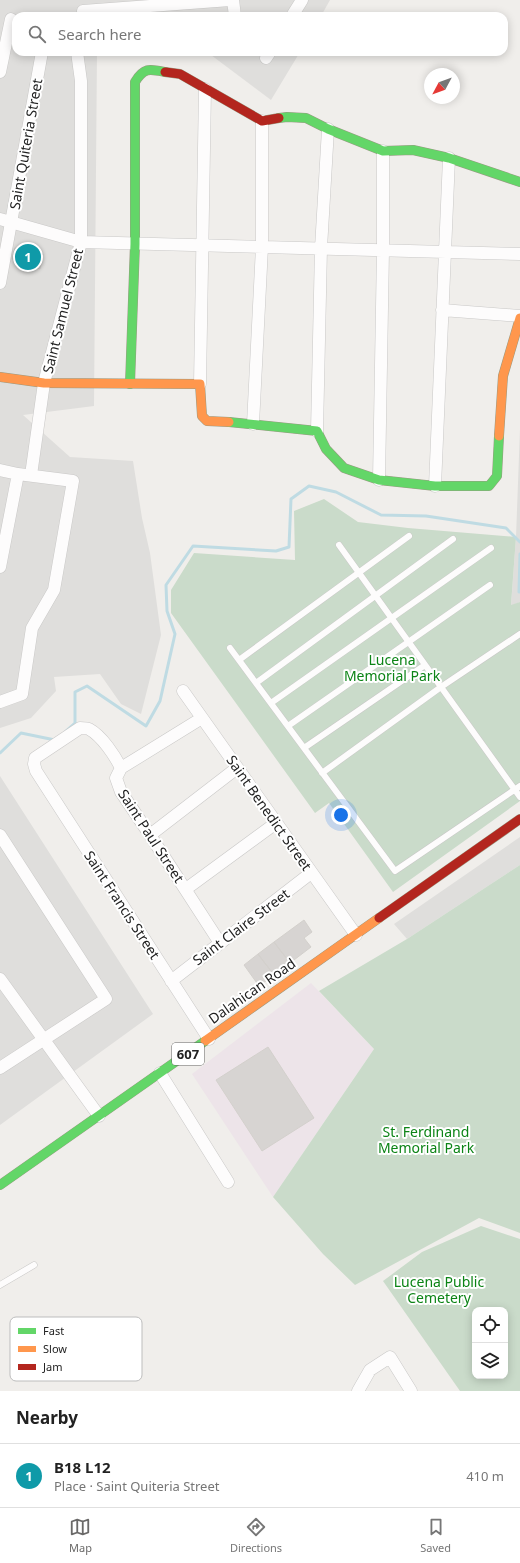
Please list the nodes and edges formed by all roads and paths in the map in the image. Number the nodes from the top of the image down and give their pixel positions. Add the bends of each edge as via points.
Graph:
1 (232, 0) edge
2 (302, 0) edge
3 (121, 4) edge
4 (83, 11) dead end
5 (234, 12) edge
6 (294, 12) edge
7 (9, 19) edge
8 (41, 56) edge
9 (78, 56) edge
10 (0, 72) edge
11 (205, 89) junction
12 (262, 121) junction
13 (328, 129) junction
14 (383, 151) junction
15 (449, 158) junction
16 (520, 182) edge
17 (0, 219) edge
18 (12, 222) junction
19 (81, 242) junction
20 (135, 244) junction
21 (203, 245) junction
22 (262, 247) junction
23 (321, 248) junction
24 (384, 250) junction
25 (444, 252) junction
26 (520, 254) edge
27 (0, 283) edge
28 (442, 310) junction
29 (520, 317) edge
30 (0, 377) edge
31 (44, 383) junction
32 (130, 384) junction
33 (200, 384) junction
34 (254, 424) junction
35 (317, 430) junction
36 (0, 470) edge
37 (18, 474) junction
38 (31, 476) junction
39 (379, 480) junction
40 (436, 486) junction
41 (409, 536) dead end
42 (453, 539) dead end
43 (339, 545) dead end
44 (491, 548) dead end
45 (0, 567) edge
46 (359, 573) junction
47 (490, 585) dead end
48 (375, 596) junction
49 (391, 618) junction
50 (520, 634) edge
51 (409, 642) junction
52 (230, 648) dead end
53 (239, 660) junction
54 (425, 665) junction
55 (256, 682) junction
56 (441, 687) junction
57 (183, 691) dead end
58 (0, 702) edge
59 (271, 703) junction
60 (202, 718) junction
61 (288, 726) junction
62 (304, 748) junction
63 (121, 768) junction
64 (237, 768) junction
65 (322, 773) junction
66 (517, 788) edge
67 (520, 797) edge
68 (520, 819) edge
69 (276, 823) junction
70 (0, 835) edge
71 (150, 835) junction
72 (311, 873) junction
73 (186, 890) junction
74 (356, 935) junction
75 (220, 943) junction
76 (0, 979) edge
77 (171, 981) junction
78 (44, 1039) junction
79 (209, 1039) junction
80 (0, 1068) edge
81 (160, 1074) junction
82 (99, 1116) junction
83 (228, 1182) dead end
84 (0, 1185) edge
85 (34, 1265) dead end
86 (0, 1285) edge
87 (358, 1391) edge
88 (411, 1391) edge

1 - 3 street
1 - 5 street
2 - 6 street
3 - 4 street
7 - 10 street
8 - 18 street, Saint Quiteria Street
9 - 19 street, Saint Samuel Street via 81,81
11 - 12 street
11 - 20 street via 180,74 149,69 140,74 135,82
11 - 21 street
12 - 13 street via 287,117 306,118
12 - 22 street
13 - 14 street
13 - 23 street
14 - 15 street via 413,150
14 - 24 street
15 - 16 street
15 - 25 street
17 - 18 street
18 - 19 street
18 - 27 street, Saint Quiteria Street
19 - 20 street
19 - 31 street, Saint Samuel Street
20 - 21 street
20 - 32 street
21 - 22 street
21 - 33 street
22 - 23 street
22 - 34 street
23 - 24 street
23 - 35 street
24 - 25 street
24 - 39 street
25 - 26 street
25 - 28 street
28 - 29 street
28 - 40 street
29 - 40 street via 503,376 497,476 489,486
30 - 31 street, Saint Samuel Street
31 - 32 street
31 - 38 street
32 - 33 street
33 - 34 street via 202,416 207,421
34 - 35 street
35 - 39 street via 326,450 344,468
36 - 37 street
37 - 38 street
37 - 45 street
38 - 58 street via 73,481 54,590 32,628 22,694
39 - 40 street
41 - 46 lane
42 - 48 lane
43 - 46 lane
44 - 49 lane
46 - 48 lane
46 - 53 lane
47 - 51 lane
48 - 49 lane
48 - 55 lane
49 - 51 lane
49 - 59 lane
50 - 56 lane
51 - 54 lane
51 - 61 lane
52 - 53 lane
53 - 55 lane
54 - 56 lane
54 - 62 lane
55 - 59 lane
56 - 65 lane
56 - 66 lane
57 - 60 street, Saint Benedict Street
59 - 61 lane
60 - 63 street, Saint Paul Street
60 - 64 street, Saint Benedict Street
61 - 62 lane
62 - 65 lane
63 - 71 street, Saint Paul Street via 116,778 121,792
63 - 77 street, Saint Francis Street via 103,742 89,729 80,728 35,758 34,764 36,771
64 - 69 street, Saint Benedict Street
64 - 71 street
65 - 66 lane via 395,871
66 - 67 lane
68 - 74 street, Dalahican Road / 607
69 - 72 street, Saint Benedict Street
69 - 73 street
70 - 78 street via 106,998
71 - 73 street, Saint Paul Street
72 - 74 street, Saint Benedict Street
72 - 75 street, Saint Claire Street
73 - 75 street, Saint Paul Street
74 - 79 street, Dalahican Road / 607
75 - 77 street, Saint Claire Street
76 - 78 street
77 - 79 street, Saint Francis Street
78 - 80 street
78 - 82 street
79 - 81 street, Dalahican Road / 607
81 - 82 street, Dalahican Road / 607
81 - 83 street
82 - 84 street, Dalahican Road / 607
85 - 86 lane
87 - 88 street via 370,1370 390,1356

